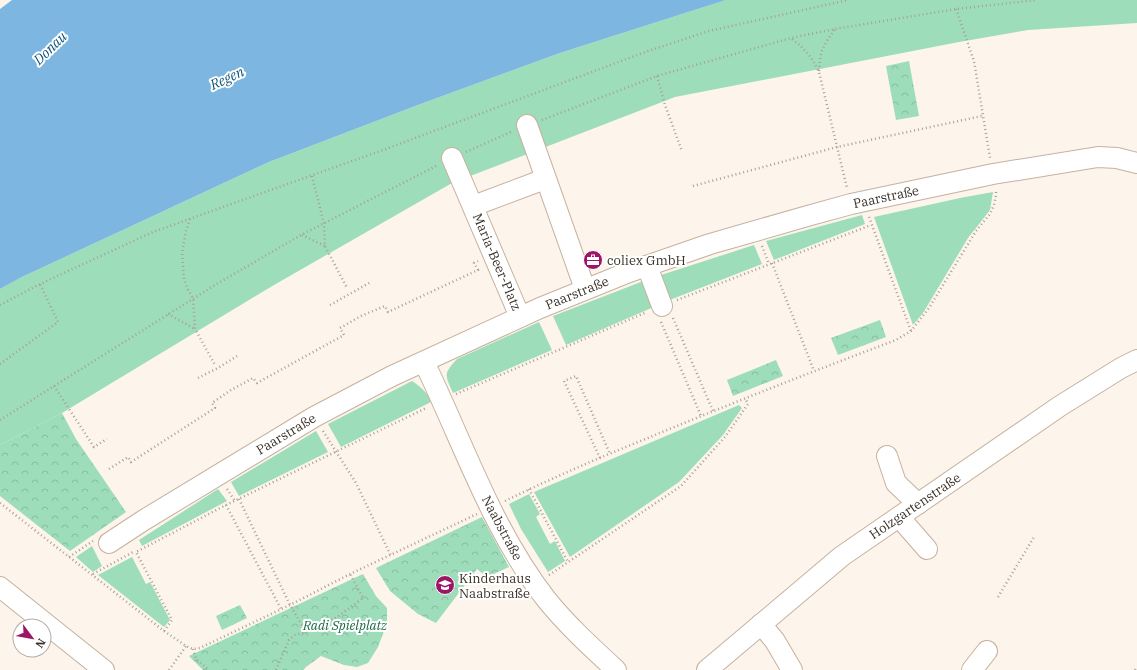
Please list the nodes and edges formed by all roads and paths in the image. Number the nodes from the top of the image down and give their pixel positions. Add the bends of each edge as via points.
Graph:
1 (848, 0) edge
2 (1037, 0) edge
3 (956, 9) junction
4 (835, 29) junction
5 (791, 38) junction
6 (819, 72) junction
7 (657, 76) junction
8 (982, 116) junction
9 (527, 125) junction
10 (837, 147) junction
11 (682, 151) dead end
12 (452, 158) junction
13 (1137, 163) edge
14 (993, 174) junction
15 (312, 176) junction
16 (545, 179) junction
17 (693, 186) dead end
18 (851, 204) junction
19 (473, 206) junction
20 (190, 219) junction
21 (324, 224) junction
22 (301, 235) junction
23 (325, 246) junction
24 (494, 255) junction
25 (772, 263) junction
26 (647, 266) junction
27 (371, 282) dead end
28 (40, 284) junction
29 (347, 288) dead end
30 (585, 289) junction
31 (193, 298) junction
32 (0, 305) edge
33 (330, 305) dead end
34 (661, 306) junction
35 (168, 314) junction
36 (520, 317) junction
37 (195, 329) junction
38 (911, 331) junction
39 (237, 356) dead end
40 (417, 359) junction
41 (1137, 360) edge
42 (0, 364) edge
43 (215, 364) dead end
44 (814, 371) junction
45 (198, 378) dead end
46 (54, 386) junction
47 (745, 398) junction
48 (442, 400) junction
49 (713, 411) junction
50 (701, 416) junction
51 (314, 417) junction
52 (0, 420) edge
53 (107, 439) dead end
54 (336, 452) junction
55 (610, 454) junction
56 (887, 456) dead end
57 (600, 458) junction
58 (109, 469) dead end
59 (529, 489) junction
60 (239, 499) junction
61 (0, 503) edge
62 (918, 504) junction
63 (226, 505) junction
64 (490, 508) junction
65 (899, 517) junction
66 (1034, 537) dead end
67 (109, 543) joint
68 (927, 550) dead end
69 (390, 556) junction
70 (69, 557) junction
71 (568, 562) junction
72 (350, 574) junction
73 (535, 584) junction
74 (0, 587) edge
75 (998, 597) dead end
76 (290, 605) junction
77 (280, 609) junction
78 (761, 624) junction
79 (164, 631) junction
80 (306, 632) junction
81 (186, 646) junction
82 (193, 649) junction
83 (987, 651) dead end
84 (1137, 667) edge
85 (104, 670) edge
86 (168, 670) edge
87 (209, 670) edge
88 (276, 670) edge
89 (616, 670) edge
90 (707, 670) edge
91 (792, 670) edge
92 (972, 670) edge
93 (1135, 670) edge

1 - 15 path via 709,31 648,51
2 - 3 path
3 - 4 path
3 - 8 path via 974,60
4 - 5 path
4 - 6 path via 824,43 820,54
5 - 6 path via 810,55
5 - 7 path
6 - 10 path
7 - 9 path
7 - 11 path
8 - 10 path
8 - 14 path
9 - 12 path
9 - 16 street
10 - 17 path
10 - 18 path
12 - 19 street, Maria-Beer-Platz
12 - 21 path
13 - 14 street, Paarstraße via 1098,157
14 - 18 street, Paarstraße via 878,190
14 - 38 path via 996,195 990,214 976,231 929,308
15 - 20 path
15 - 21 path
16 - 19 street, Maria-Beer-Platz
16 - 30 street
18 - 26 street, Paarstraße via 739,228 683,246
19 - 24 street, Maria-Beer-Platz
20 - 28 path via 153,232
20 - 31 path via 182,253 186,288
21 - 22 path
21 - 23 path
22 - 23 path
22 - 31 path
23 - 29 path
24 - 36 street, Maria-Beer-Platz
24 - 58 path via 474,263 478,270 388,312 384,306 361,316 340,328 344,335 257,383 254,378 231,390 212,403 215,408 131,462 128,457
25 - 34 path
25 - 38 path via 871,225
25 - 44 path
26 - 30 street, Paarstraße
26 - 34 street
27 - 33 path
28 - 32 path
28 - 42 path via 58,322
30 - 36 street, Paarstraße
31 - 35 path
31 - 37 path
34 - 48 path
34 - 49 path
34 - 50 path
35 - 37 path
35 - 46 path
36 - 40 street, Paarstraße
37 - 43 path
38 - 44 path via 896,340
39 - 45 path
40 - 48 street, Naabstraße
40 - 51 street, Paarstraße via 392,376 362,382
41 - 62 street, Holzgartenstraße via 1060,406
44 - 47 path
46 - 52 path
46 - 53 path via 94,447
47 - 49 path
47 - 71 path via 748,404 725,437 681,486
48 - 54 path
48 - 64 street, Naabstraße
49 - 50 path
50 - 55 path
51 - 54 path
51 - 67 street, Paarstraße via 237,456
54 - 60 path
54 - 69 path via 356,483
55 - 57 path
55 - 57 path via 576,376 564,381
56 - 62 street via 896,483
57 - 59 path
59 - 64 path
59 - 71 path
60 - 63 path
60 - 76 path
61 - 70 path
62 - 65 street, Holzgartenstraße
63 - 77 path
63 - 79 path via 136,552 172,620
64 - 69 path
64 - 73 street, Naabstraße
65 - 68 street
65 - 78 street, Holzgartenstraße via 842,556
66 - 75 path
67 - 70 path via 95,540
69 - 72 path
70 - 79 path
71 - 73 path
72 - 76 path
72 - 80 path via 363,598 336,618
73 - 89 street, Naabstraße via 567,624
74 - 85 street
76 - 77 path
76 - 80 path
77 - 82 path via 200,648
78 - 90 street, Holzgartenstraße
78 - 91 street via 775,641
79 - 81 path
80 - 88 path via 289,640
81 - 82 path
81 - 86 path
82 - 87 path via 196,659
83 - 92 street
84 - 93 path

